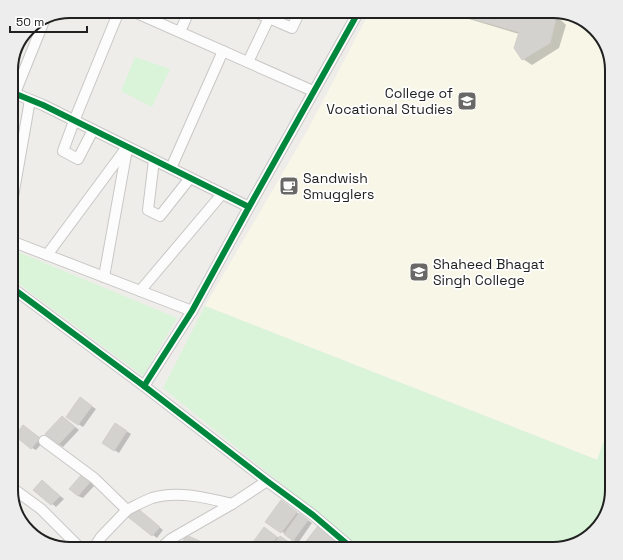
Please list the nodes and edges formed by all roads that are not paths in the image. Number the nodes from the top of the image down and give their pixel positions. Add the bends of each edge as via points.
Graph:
1 (116, 18) edge
2 (148, 18) edge
3 (186, 18) edge
4 (269, 18) joint
5 (297, 18) edge
6 (355, 18) edge
7 (41, 27) edge
8 (180, 32) junction
9 (223, 51) junction
10 (248, 62) junction
11 (18, 81) edge
12 (313, 91) junction
13 (18, 95) edge
14 (30, 100) junction
15 (74, 120) junction
16 (93, 130) junction
17 (127, 147) junction
18 (154, 160) junction
19 (18, 168) edge
20 (171, 168) junction
21 (190, 178) junction
22 (222, 194) junction
23 (249, 207) junction
24 (18, 243) edge
25 (47, 255) junction
26 (104, 277) junction
27 (140, 290) junction
28 (18, 292) edge
29 (192, 311) junction
30 (144, 386) junction
31 (44, 441) dead end
32 (267, 481) junction
33 (18, 492) edge
34 (232, 504) junction
35 (127, 510) junction
36 (74, 542) edge
37 (97, 542) edge
38 (168, 542) edge
39 (345, 542) edge

1 - 15 street
2 - 8 street
3 - 8 street
4 - 5 street via 292,28
4 - 10 street
6 - 12 street
7 - 11 street
8 - 9 street
9 - 10 street
9 - 20 street
10 - 12 street
12 - 23 street
13 - 14 street
14 - 15 street
14 - 19 street
15 - 16 street
15 - 16 street via 63,151 78,159
16 - 17 street
17 - 18 street
17 - 25 street
17 - 26 street
18 - 20 street
18 - 21 street via 148,210 160,216
20 - 21 street
21 - 22 street
22 - 23 street
22 - 27 street
23 - 29 street
24 - 25 street
25 - 26 street
26 - 27 street
27 - 29 street
28 - 30 street
29 - 30 street
30 - 32 street
31 - 35 street via 94,478
32 - 34 street
32 - 39 street
33 - 36 street via 42,509
34 - 35 street via 179,495 153,498
34 - 38 street
35 - 37 street

